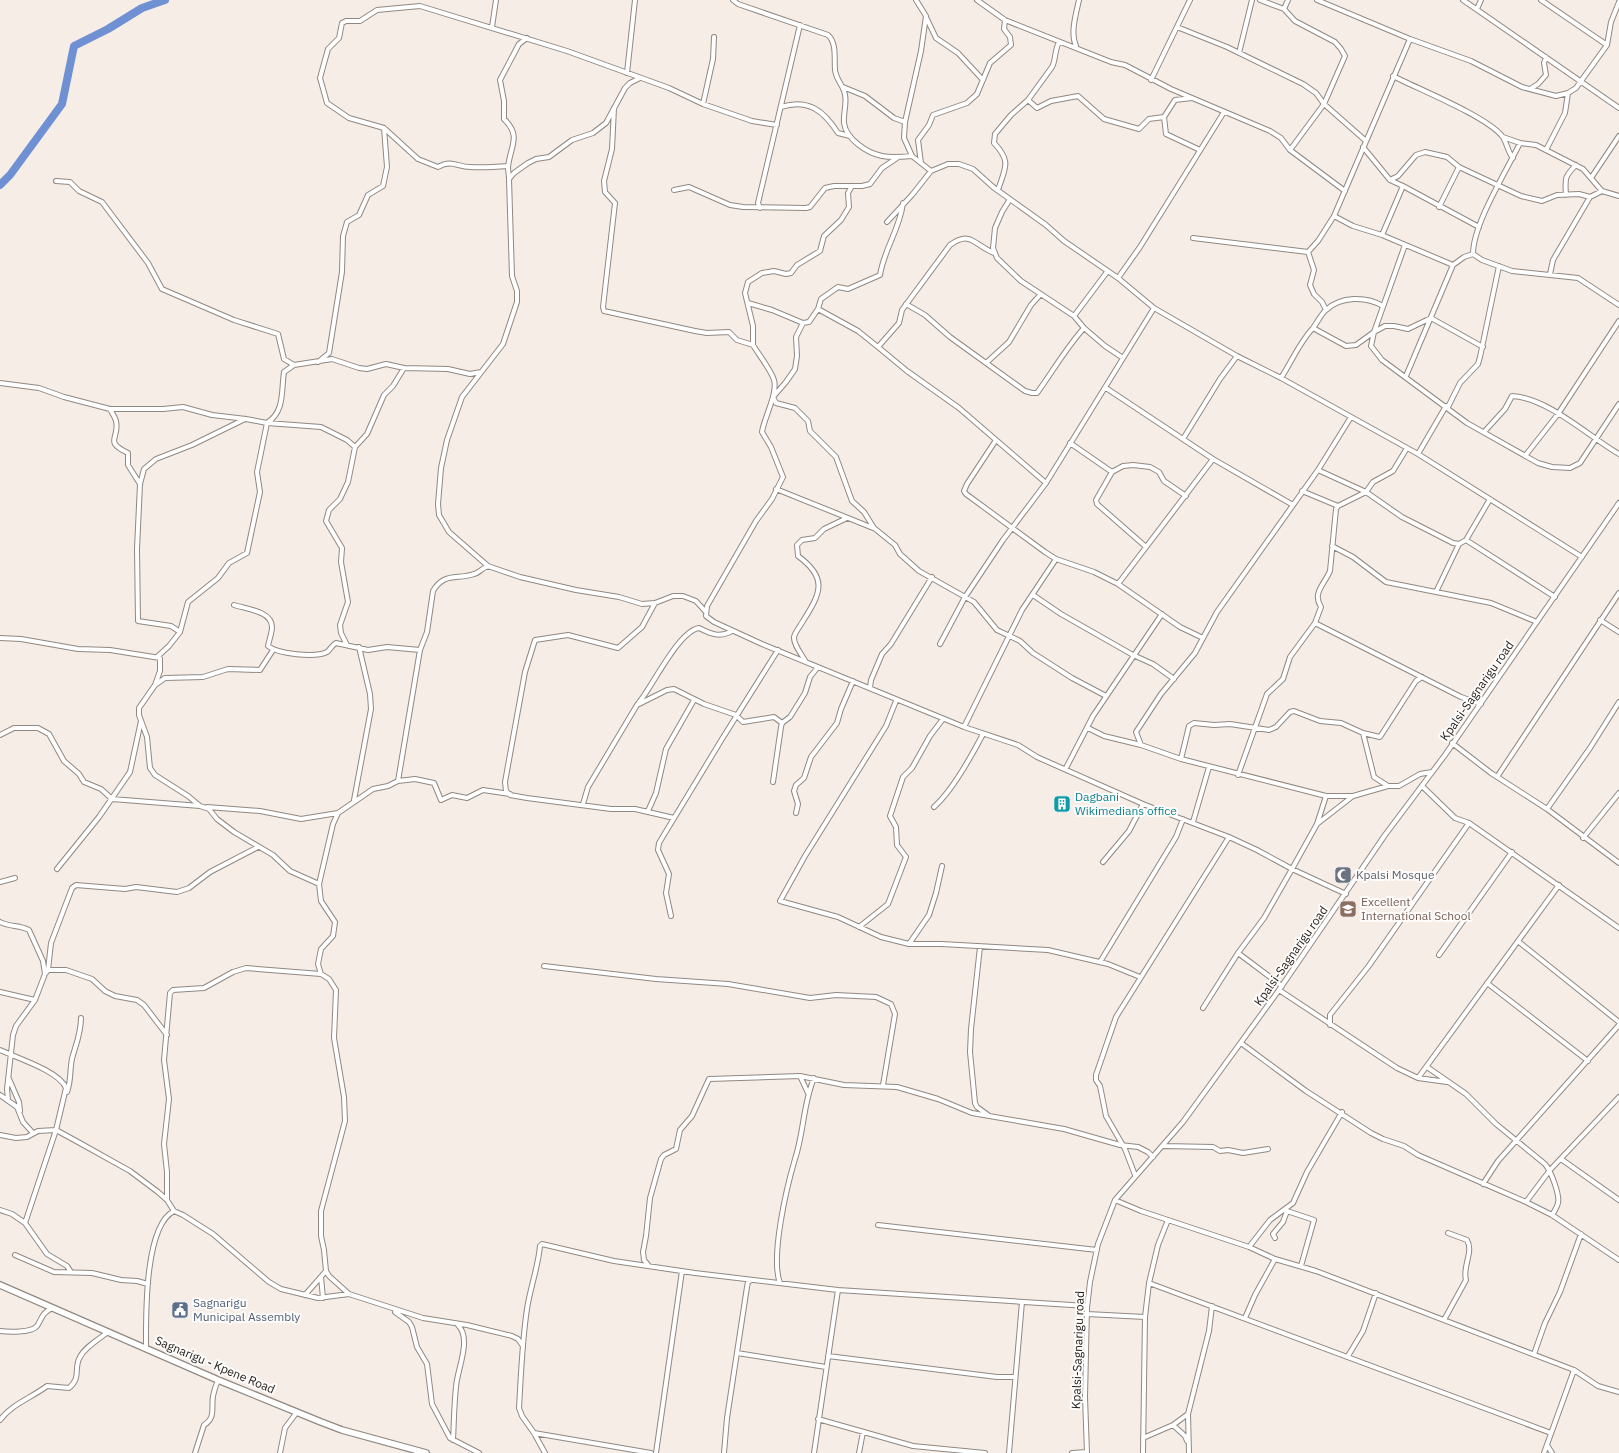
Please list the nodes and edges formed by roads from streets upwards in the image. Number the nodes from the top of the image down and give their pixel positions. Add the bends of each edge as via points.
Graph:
1 (496, 0) edge
2 (635, 0) edge
3 (733, 0) edge
4 (916, 0) edge
5 (977, 0) edge
6 (1079, 0) edge
7 (1190, 0) edge
8 (1252, 0) edge
9 (1260, 0) edge
10 (1288, 0) edge
11 (1317, 0) edge
12 (1463, 0) edge
13 (1482, 0) edge
14 (1541, 0) edge
15 (1619, 2) edge
16 (1284, 9) junction
17 (1477, 9) junction
18 (926, 16) junction
19 (1005, 20) junction
20 (800, 25) junction
21 (492, 27) junction
22 (1177, 27) junction
23 (714, 37) dead end
24 (527, 38) junction
25 (1410, 39) junction
26 (1058, 42) junction
27 (1607, 45) junction
28 (1076, 46) junction
29 (1239, 53) junction
30 (1546, 57) junction
31 (627, 72) junction
32 (1393, 76) junction
33 (642, 78) junction
34 (983, 80) junction
35 (1151, 80) junction
36 (1582, 81) junction
37 (843, 87) junction
38 (1530, 89) junction
39 (1568, 93) junction
40 (1193, 98) junction
41 (1028, 100) junction
42 (702, 104) junction
43 (1324, 104) junction
44 (781, 107) junction
45 (614, 108) junction
46 (1619, 108) edge
47 (1224, 112) junction
48 (1164, 117) junction
49 (905, 122) junction
50 (777, 125) junction
51 (384, 128) junction
52 (850, 136) junction
53 (1619, 136) edge
54 (1503, 137) junction
55 (1366, 141) junction
56 (1520, 143) junction
57 (1363, 147) junction
58 (1200, 150) junction
59 (1290, 150) junction
60 (1546, 150) junction
61 (912, 156) junction
62 (897, 158) junction
63 (1513, 158) junction
64 (921, 164) junction
65 (508, 166) junction
66 (1576, 166) junction
67 (1459, 167) junction
68 (931, 170) junction
69 (1591, 178) junction
70 (509, 180) junction
71 (1390, 180) junction
72 (56, 181) dead end
73 (1498, 185) junction
74 (852, 186) junction
75 (1403, 186) junction
76 (674, 190) dead end
77 (998, 190) junction
78 (1345, 191) junction
79 (1602, 191) junction
80 (1566, 195) junction
81 (1619, 196) edge
82 (1590, 197) junction
83 (1010, 199) junction
84 (903, 203) junction
85 (1439, 207) junction
86 (760, 208) junction
87 (1334, 216) junction
88 (887, 222) dead end
89 (1479, 227) junction
90 (1382, 235) junction
91 (1193, 238) dead end
92 (1405, 244) junction
93 (1308, 252) junction
94 (994, 253) junction
95 (1473, 254) junction
96 (1453, 265) junction
97 (1499, 266) junction
98 (1107, 272) junction
99 (1550, 274) junction
100 (1118, 278) junction
101 (1040, 295) junction
102 (748, 303) junction
103 (906, 304) junction
104 (1619, 305) edge
105 (1382, 306) junction
106 (1154, 308) junction
107 (818, 309) junction
108 (1326, 310) junction
109 (1074, 316) junction
110 (1431, 318) junction
111 (1619, 321) edge
112 (803, 323) junction
113 (1084, 328) junction
114 (1313, 328) junction
115 (1374, 332) junction
116 (753, 345) junction
117 (878, 347) junction
118 (1483, 347) junction
119 (1237, 356) junction
120 (1123, 358) junction
121 (318, 362) junction
122 (986, 363) junction
123 (294, 365) junction
124 (404, 368) junction
125 (481, 372) junction
126 (1406, 376) junction
127 (1281, 378) junction
128 (0, 383) edge
129 (1106, 388) junction
130 (772, 397) junction
131 (1619, 404) edge
132 (1447, 407) junction
133 (110, 409) junction
134 (1558, 414) junction
135 (1352, 417) junction
136 (246, 419) junction
137 (267, 423) junction
138 (1484, 431) junction
139 (1183, 439) junction
140 (996, 440) junction
141 (1595, 440) junction
142 (1070, 443) junction
143 (355, 447) junction
144 (1407, 448) junction
145 (1418, 454) junction
146 (1619, 454) edge
147 (1526, 456) junction
148 (1213, 459) junction
149 (1318, 470) junction
150 (1112, 472) junction
151 (1046, 483) junction
152 (140, 484) junction
153 (776, 489) junction
154 (1302, 491) junction
155 (1366, 492) junction
156 (1186, 496) junction
157 (1490, 499) junction
158 (1619, 503) edge
159 (1293, 505) junction
160 (1338, 506) junction
161 (847, 518) junction
162 (874, 528) junction
163 (1012, 528) junction
164 (1466, 540) junction
165 (1460, 544) junction
166 (1145, 546) junction
167 (1332, 546) junction
168 (1582, 557) junction
169 (1056, 559) junction
170 (488, 566) junction
171 (932, 577) junction
172 (1118, 584) junction
173 (1436, 592) junction
174 (1619, 593) edge
175 (1033, 595) junction
176 (965, 597) junction
177 (1555, 597) junction
178 (655, 603) junction
179 (234, 605) dead end
180 (705, 611) junction
181 (1162, 614) junction
182 (1600, 620) junction
183 (1537, 622) junction
184 (1315, 623) junction
185 (732, 631) junction
186 (180, 632) junction
187 (1619, 632) edge
188 (1008, 636) junction
189 (0, 638) edge
190 (1203, 638) junction
191 (940, 644) dead end
192 (347, 645) junction
193 (359, 647) junction
194 (273, 650) junction
195 (420, 650) junction
196 (778, 650) junction
197 (1133, 655) junction
198 (157, 657) junction
199 (806, 662) junction
200 (818, 667) junction
201 (1422, 677) junction
202 (1174, 679) junction
203 (853, 681) junction
204 (155, 685) junction
205 (870, 688) junction
206 (1106, 696) junction
207 (694, 700) junction
208 (896, 701) junction
209 (1619, 702) edge
210 (1481, 704) junction
211 (637, 705) junction
212 (736, 715) junction
213 (943, 719) junction
214 (141, 720) junction
215 (782, 723) junction
216 (964, 727) junction
217 (1088, 728) junction
218 (1254, 729) junction
219 (1363, 733) junction
220 (983, 734) junction
221 (0, 735) edge
222 (1452, 743) junction
223 (1141, 745) junction
224 (1181, 759) junction
225 (1209, 766) junction
226 (1066, 768) junction
227 (1432, 772) junction
228 (1238, 775) junction
229 (1497, 777) junction
230 (398, 781) junction
231 (773, 782) dead end
232 (1388, 786) junction
233 (1422, 786) junction
234 (1619, 793) edge
235 (510, 794) junction
236 (1326, 796) junction
237 (1353, 796) junction
238 (112, 799) junction
239 (354, 801) junction
240 (583, 804) junction
241 (1143, 804) junction
242 (200, 806) junction
243 (934, 807) dead end
244 (1547, 809) junction
245 (648, 811) junction
246 (338, 813) junction
247 (796, 813) dead end
248 (674, 818) junction
249 (1183, 819) junction
250 (1193, 822) junction
251 (1469, 823) junction
252 (1317, 824) junction
253 (1230, 837) junction
254 (1583, 838) junction
255 (258, 847) junction
256 (1512, 852) junction
257 (1103, 862) dead end
258 (1619, 863) edge
259 (942, 866) dead end
260 (57, 869) dead end
261 (1292, 870) junction
262 (15, 878) dead end
263 (0, 882) edge
264 (319, 884) junction
265 (1559, 885) junction
266 (1346, 894) junction
267 (671, 916) dead end
268 (0, 922) edge
269 (859, 927) junction
270 (1619, 928) edge
271 (1519, 942) junction
272 (908, 944) junction
273 (980, 947) junction
274 (1238, 953) junction
275 (1439, 955) dead end
276 (1100, 962) junction
277 (544, 966) dead end
278 (48, 970) junction
279 (45, 974) junction
280 (322, 974) junction
281 (1140, 977) junction
282 (1487, 983) junction
283 (1281, 988) junction
284 (0, 992) edge
285 (35, 1000) junction
286 (1203, 1008) dead end
287 (1330, 1014) junction
288 (81, 1018) dead end
289 (1322, 1018) junction
290 (1619, 1022) edge
291 (1330, 1024) junction
292 (1619, 1025) edge
293 (167, 1035) junction
294 (1241, 1043) junction
295 (0, 1050) edge
296 (12, 1055) junction
297 (1588, 1061) junction
298 (1427, 1067) junction
299 (800, 1076) junction
300 (814, 1078) junction
301 (1418, 1078) junction
302 (8, 1079) junction
303 (1448, 1082) junction
304 (883, 1085) junction
305 (808, 1093) junction
306 (66, 1094) junction
307 (0, 1095) edge
308 (1619, 1097) edge
309 (8, 1100) junction
310 (20, 1111) junction
311 (1342, 1112) junction
312 (990, 1117) junction
313 (56, 1130) junction
314 (33, 1133) junction
315 (0, 1135) edge
316 (1517, 1141) junction
317 (1123, 1146) junction
318 (1163, 1146) junction
319 (1268, 1149) dead end
320 (1153, 1157) junction
321 (1561, 1159) junction
322 (1550, 1170) junction
323 (1135, 1175) junction
324 (1483, 1184) junction
325 (166, 1200) junction
326 (1115, 1200) junction
327 (1619, 1200) edge
328 (1526, 1202) junction
329 (0, 1210) edge
330 (174, 1211) junction
331 (1552, 1215) junction
332 (1168, 1220) junction
333 (25, 1223) junction
334 (878, 1224) dead end
335 (1448, 1232) dead end
336 (1581, 1234) junction
337 (1275, 1238) dead end
338 (1249, 1247) junction
339 (1097, 1250) junction
340 (14, 1255) dead end
341 (1275, 1259) junction
342 (1619, 1260) edge
343 (648, 1266) junction
344 (1301, 1266) junction
345 (326, 1271) junction
346 (682, 1271) junction
347 (71, 1272) junction
348 (321, 1277) junction
349 (751, 1280) junction
350 (780, 1283) junction
351 (1149, 1283) junction
352 (148, 1284) junction
353 (0, 1285) edge
354 (838, 1290) junction
355 (1376, 1293) junction
356 (349, 1294) junction
357 (306, 1295) junction
358 (323, 1298) junction
359 (1022, 1302) junction
360 (1087, 1306) junction
361 (1212, 1306) junction
362 (52, 1308) junction
363 (392, 1310) junction
364 (1087, 1314) junction
365 (1145, 1317) junction
366 (1245, 1318) junction
367 (1444, 1320) junction
368 (456, 1323) junction
369 (0, 1331) edge
370 (108, 1332) junction
371 (522, 1346) junction
372 (146, 1348) junction
373 (737, 1352) junction
374 (1534, 1354) junction
375 (828, 1356) junction
376 (1348, 1356) junction
377 (826, 1368) junction
378 (1574, 1370) junction
379 (1015, 1377) junction
380 (218, 1380) junction
381 (1619, 1392) edge
382 (297, 1412) junction
383 (1188, 1414) junction
384 (818, 1419) junction
385 (0, 1420) edge
386 (1173, 1426) junction
387 (863, 1432) junction
388 (534, 1433) junction
389 (1551, 1433) junction
390 (1143, 1438) junction
391 (453, 1440) junction
392 (1189, 1445) junction
393 (1547, 1445) junction
394 (1087, 1452) edge
395 (195, 1453) edge
396 (280, 1453) edge
397 (426, 1453) edge
398 (479, 1453) edge
399 (545, 1453) edge
400 (651, 1453) edge
401 (656, 1453) edge
402 (724, 1453) edge
403 (814, 1453) edge
404 (859, 1453) edge
405 (985, 1453) edge
406 (1009, 1453) edge
407 (1072, 1453) edge
408 (1143, 1453) edge
409 (1189, 1453) edge
410 (1544, 1453) edge
411 (1552, 1453) edge

1 - 21 street
2 - 31 street
3 - 20 street
4 - 18 street
5 - 19 street
6 - 28 street via 1073,40
7 - 22 street
8 - 29 street
9 - 16 street
10 - 16 street
11 - 25 street
12 - 17 street
13 - 17 street
14 - 27 street
15 - 27 street via 1611,22
16 - 43 street via 1295,21 1335,42 1345,56
17 - 30 street
18 - 34 street via 936,38 958,53
18 - 49 street
19 - 26 street
19 - 34 street via 1004,29 1010,37 1011,45 990,62
20 - 37 street via 832,38 835,73
20 - 44 street
21 - 24 street
21 - 51 street via 420,6 377,10 360,21 346,21 342,24 338,38 328,48 320,78 327,103 349,118
22 - 29 street
22 - 35 street
23 - 42 street via 713,59
24 - 31 street
24 - 65 street via 520,44 500,80 504,119 511,126 513,136 513,152
25 - 32 street
25 - 38 street via 1471,61 1488,72
26 - 28 street
26 - 41 street via 1053,55 1055,62
27 - 36 street
28 - 35 street via 1111,62 1125,64
29 - 43 street via 1303,84 1316,93
30 - 36 street
30 - 38 street via 1546,75
31 - 33 street
32 - 54 street via 1477,118
32 - 55 street
33 - 42 street
33 - 45 street via 630,83
34 - 64 street via 977,94 967,103 933,114 918,140
35 - 40 street
36 - 39 street
36 - 46 street
37 - 49 street via 865,96 894,118
37 - 52 street via 846,97 844,124
38 - 39 street via 1556,96
39 - 60 street via 1565,113
40 - 47 street
40 - 48 street via 1175,100
41 - 48 street via 1037,108 1051,101 1078,96 1104,119 1139,128 1149,119
41 - 77 street via 995,134 994,144 1004,153 1006,160
42 - 50 street via 752,121
43 - 55 street
43 - 59 street
44 - 50 street
44 - 52 street via 789,104 813,106 838,133
45 - 70 street via 606,123 593,133 572,140 549,157 528,163
45 - 116 street via 612,149 604,181 605,192 614,203 604,310 694,331 729,332 738,340
47 - 58 street
47 - 59 street via 1270,131 1281,138
48 - 58 street via 1166,134
49 - 61 street via 904,138
50 - 86 street via 758,198
51 - 65 street via 418,159 438,168 445,163 469,168
51 - 121 street via 387,167 383,186 368,195 359,215 347,222 343,236 342,272 329,353
52 - 62 street via 871,152
53 - 69 street
54 - 56 street
54 - 63 street
55 - 57 street
56 - 60 street via 1532,144
56 - 63 street
57 - 71 street
57 - 78 street
58 - 100 street
59 - 78 street
60 - 66 street
61 - 62 street
61 - 64 street
62 - 74 street via 882,168 870,184
63 - 73 street
64 - 68 street
65 - 70 street
66 - 69 street via 1583,169
66 - 80 street via 1566,175
67 - 71 street via 1447,157 1425,152 1416,155 1398,176
67 - 73 street
67 - 85 street
68 - 77 street via 948,164 959,164 973,169
68 - 84 street
69 - 79 street
70 - 125 street via 512,276 517,290 517,302 502,344
71 - 75 street
72 - 123 street via 70,182 79,191 102,202 148,263 162,289 234,320 278,334 284,358
73 - 80 street via 1521,196 1542,201
73 - 89 street
74 - 86 street via 825,188 810,207 806,208
74 - 102 street via 848,193 849,207 841,220 824,236 820,251 797,265 791,273 762,273 748,282 745,293
75 - 85 street
75 - 90 street
76 - 86 street via 689,187 730,205
77 - 83 street
78 - 87 street
79 - 81 street
79 - 82 street
80 - 82 street via 1579,194
82 - 99 street via 1553,260
83 - 94 street via 995,228
83 - 98 street
84 - 88 street
84 - 107 street via 898,227 890,240 880,275 848,289 838,287 821,298
85 - 89 street
87 - 90 street via 1353,226
87 - 93 street
89 - 95 street via 1473,243
90 - 92 street
91 - 93 street
92 - 96 street
92 - 105 street
93 - 108 street via 1314,270 1310,285
94 - 101 street
94 - 103 street via 966,237 960,238 950,245
95 - 96 street
95 - 97 street
96 - 110 street
97 - 99 street via 1512,271
97 - 118 street
98 - 100 street
98 - 109 street
99 - 104 street via 1578,278
100 - 106 street
101 - 109 street
101 - 122 street via 1031,305 1009,342
102 - 112 street
102 - 116 street via 753,326
103 - 117 street via 899,323
103 - 122 street via 925,315
105 - 108 street via 1375,301 1353,299 1342,301
105 - 115 street
106 - 119 street
106 - 120 street
107 - 112 street via 809,322
107 - 117 street via 858,331
108 - 114 street
109 - 113 street
110 - 115 street via 1408,329 1389,326
110 - 118 street
110 - 126 street
111 - 134 street
112 - 130 street via 796,337 795,369
113 - 120 street via 1104,346
113 - 122 street via 1070,343 1036,393 1025,391
114 - 115 street via 1346,346 1356,345
114 - 127 street
115 - 126 street via 1371,346 1374,351 1382,360
116 - 130 street via 774,381
117 - 140 street via 959,408
118 - 132 street via 1478,364 1460,384
119 - 127 street
119 - 139 street
120 - 129 street
121 - 123 street
121 - 124 street via 332,359 367,369 386,364
123 - 137 street via 284,372 280,410 275,418
124 - 125 street via 448,369 470,374
124 - 143 street via 384,395 367,434
125 - 170 street via 462,397 447,440 441,468 438,504 439,514 448,532
126 - 132 street
127 - 135 street
128 - 133 street via 39,388
129 - 139 street
129 - 142 street
130 - 153 street via 762,432 783,477
130 - 162 street via 776,403 795,408 808,421 810,431 836,457 852,501 864,512
131 - 141 street
132 - 138 street via 1467,423
132 - 145 street
133 - 136 street via 184,407 212,415
133 - 152 street via 116,421 114,441 117,448 128,453 128,465
134 - 138 street via 1532,400 1512,396 1505,409
134 - 141 street
134 - 147 street
135 - 144 street
135 - 149 street
136 - 137 street
136 - 152 street via 156,459 144,469
137 - 143 street via 321,427
137 - 186 street via 257,472 260,492 247,553 229,562 218,578 188,602
138 - 147 street
139 - 148 street
140 - 151 street
140 - 163 street via 964,491
141 - 146 street
141 - 147 street via 1580,463 1570,468 1552,467
142 - 150 street
142 - 151 street
143 - 192 street via 348,482 340,499 328,510 326,521 342,548 341,562 348,602 340,625
144 - 145 street
144 - 155 street via 1393,471 1373,482
145 - 157 street
148 - 156 street
148 - 159 street
149 - 154 street
149 - 155 street
150 - 156 street via 1123,466 1150,467 1159,472 1171,487
150 - 166 street via 1096,500 1097,504
151 - 163 street
152 - 186 street via 137,549 138,621 171,626
153 - 161 street
153 - 180 street
154 - 159 street
154 - 160 street
155 - 160 street
155 - 165 street via 1402,517 1453,543
156 - 166 street
157 - 164 street
157 - 168 street
158 - 168 street, Kpalsi-Sagnarigu road
159 - 190 street via 1217,612
160 - 167 street
161 - 162 street
161 - 199 street via 824,530 815,538 802,540 797,545 798,556 817,573 819,589 813,606 794,636
162 - 171 street via 895,545 900,554 918,571
163 - 169 street
163 - 176 street
164 - 165 street
164 - 177 street
165 - 173 street
166 - 172 street
167 - 173 street via 1353,557 1386,582
167 - 184 street via 1330,571 1317,597 1321,607
168 - 177 street, Kpalsi-Sagnarigu road
169 - 172 street via 1094,572
169 - 175 street
170 - 178 street via 520,577 576,590 619,597 642,604
170 - 195 street via 476,574 447,577 437,585 433,591 427,632
171 - 176 street
171 - 205 street via 891,644 882,654
172 - 181 street
173 - 183 street via 1491,603
174 - 182 street
175 - 188 street
175 - 197 street
176 - 188 street via 974,602 997,630
176 - 191 street
177 - 183 street, Kpalsi-Sagnarigu road
178 - 180 street via 673,596 683,596 696,601
178 - 235 street via 642,628 618,648 568,635 535,640 525,672 505,782 506,791
179 - 194 street via 266,615 272,627 268,646
180 - 185 street via 706,616 714,622
181 - 190 street via 1180,627
181 - 197 street
182 - 187 street
182 - 229 street
183 - 210 street, Kpalsi-Sagnarigu road
184 - 201 street
184 - 218 street via 1290,657 1283,678 1267,694
185 - 196 street
185 - 211 street via 717,636 699,628 689,632
186 - 198 street
188 - 206 street via 1020,641 1033,653 1072,678
188 - 216 street
189 - 198 street
190 - 202 street via 1195,653
192 - 193 street
192 - 194 street via 336,643 327,652 297,655
193 - 195 street via 368,650 387,647
193 - 239 street via 371,709
194 - 204 street via 260,670 228,669 203,677 165,678
195 - 230 street
196 - 199 street
196 - 212 street
197 - 202 street via 1154,664
197 - 206 street
198 - 204 street via 160,658 160,671
199 - 200 street
200 - 203 street
200 - 215 street via 790,717
201 - 210 street
201 - 219 street via 1416,681 1380,737
202 - 223 street via 1136,732
203 - 205 street
203 - 247 street via 837,723 811,757 804,778 796,785
204 - 214 street via 139,708
205 - 208 street
206 - 217 street
207 - 211 street via 670,689
207 - 212 street
207 - 245 street via 666,749 656,793
208 - 213 street
208 - 269 street via 886,726 780,901 838,917
209 - 244 street
210 - 222 street, Kpalsi-Sagnarigu road
211 - 240 street via 588,787
212 - 215 street via 743,722 774,717
212 - 248 street
213 - 216 street
213 - 269 street via 912,768 903,777 890,816 896,827 897,845 906,857 899,877 888,904
214 - 238 street via 130,772
214 - 242 street via 147,737 150,768 155,775
215 - 231 street
216 - 220 street
217 - 223 street
217 - 226 street
218 - 219 street via 1269,730 1276,727 1294,711 1320,721 1341,723
218 - 224 street via 1230,724 1194,723 1189,726
218 - 228 street
219 - 232 street via 1374,778
220 - 226 street via 1018,745 1037,757
220 - 243 street via 969,761
221 - 238 street via 14,728 38,728 49,734 64,761 84,782 101,789
222 - 227 street, Kpalsi-Sagnarigu road
222 - 229 street
223 - 224 street
224 - 225 street
225 - 228 street
225 - 250 street
226 - 241 street
227 - 232 street via 1420,774 1399,786
227 - 233 street, Kpalsi-Sagnarigu road
228 - 236 street
229 - 244 street
230 - 235 street via 415,779 434,783 442,800 452,795 467,798 482,790
230 - 239 street via 372,789
232 - 237 street
233 - 251 street via 1455,818
233 - 266 street, Kpalsi-Sagnarigu road
234 - 254 street
235 - 240 street
236 - 237 street
236 - 252 street
237 - 252 street
238 - 242 street
238 - 260 street
239 - 246 street
240 - 245 street
241 - 249 street
241 - 257 street via 1129,831
242 - 246 street via 260,811 301,819
242 - 255 street via 209,809 234,832
244 - 254 street
245 - 248 street
246 - 264 street
248 - 267 street via 659,843 658,850 668,868 666,893
249 - 250 street
249 - 276 street via 1176,837
250 - 253 street
251 - 256 street
251 - 287 street via 1368,967
252 - 261 street
253 - 261 street
253 - 281 street
254 - 258 street
255 - 264 street via 273,855 290,871
255 - 278 street via 210,872 189,888 177,892 136,887 72,888 51,944
256 - 265 street
256 - 275 street
259 - 272 street via 929,914
261 - 266 street
261 - 274 street via 1264,918
262 - 263 street
264 - 280 street via 321,901 335,922 334,936 322,950 318,964
265 - 270 street
265 - 271 street
266 - 283 street, Kpalsi-Sagnarigu road
268 - 279 street via 29,930 43,961
269 - 272 street
271 - 282 street
271 - 290 street
272 - 273 street
273 - 276 street via 1048,950
273 - 312 street via 970,1052 975,1103
274 - 283 street
274 - 286 street
276 - 281 street
277 - 304 street via 656,979 728,984 810,998 836,995 876,997 890,1004 895,1014
278 - 279 street
278 - 293 street via 66,970 92,979 105,992 137,1000 144,1005
279 - 285 street
280 - 293 street via 246,968 204,988 173,990 168,997
280 - 345 street via 336,990 334,1038 344,1097 344,1121 321,1210 320,1223
281 - 317 street via 1116,1017 1095,1077 1100,1086 1108,1120
282 - 297 street
282 - 298 street
283 - 289 street
283 - 294 street, Kpalsi-Sagnarigu road
284 - 285 street
285 - 296 street via 16,1026
287 - 289 street
287 - 291 street
288 - 306 street via 80,1037 73,1055 71,1083
289 - 291 street
291 - 301 street via 1386,1062
292 - 297 street
293 - 325 street via 164,1060 169,1099 164,1136
294 - 311 street via 1306,1091
294 - 318 street, Kpalsi-Sagnarigu road
295 - 296 street
296 - 302 street
296 - 306 street via 62,1080
297 - 316 street
298 - 301 street
298 - 303 street
299 - 300 street
299 - 305 street
299 - 343 street via 709,1079 692,1116 680,1130 676,1149 664,1155 656,1174 642,1252
300 - 304 street via 844,1085
300 - 305 street
301 - 303 street
302 - 309 street
302 - 310 street via 19,1102
303 - 316 street via 1466,1094 1492,1121
304 - 312 street via 931,1097
305 - 350 street via 796,1159 789,1175 782,1221 776,1266
306 - 313 street
307 - 309 street
308 - 321 street
309 - 310 street
310 - 314 street via 23,1122
311 - 324 street via 1383,1139 1404,1146 1418,1155
311 - 338 street via 1307,1172 1293,1203 1270,1220
312 - 317 street via 1064,1128
313 - 314 street
313 - 325 street via 130,1171
313 - 333 street
314 - 315 street via 27,1137
316 - 322 street
316 - 324 street via 1491,1170
317 - 320 street via 1141,1148
317 - 323 street
318 - 319 street via 1213,1147 1220,1151 1242,1153
318 - 320 street, Kpalsi-Sagnarigu road
320 - 323 street, Kpalsi-Sagnarigu road
321 - 322 street
321 - 327 street
322 - 328 street
322 - 331 street via 1558,1203
323 - 326 street, Kpalsi-Sagnarigu road
324 - 328 street
325 - 330 street
326 - 332 street
326 - 339 street, Kpalsi-Sagnarigu road
328 - 331 street
329 - 333 street
330 - 352 street via 169,1214 157,1237
330 - 357 street via 213,1234 269,1282 281,1289
331 - 336 street
332 - 338 street
332 - 351 street via 1158,1245
333 - 347 street via 47,1254 67,1266
334 - 339 street
335 - 367 street via 1467,1240 1469,1248 1464,1273 1466,1280
336 - 342 street
336 - 374 street
337 - 344 street via 1273,1234 1288,1211 1314,1220
338 - 341 street
339 - 360 street, Kpalsi-Sagnarigu road
340 - 347 street via 54,1272
341 - 344 street
341 - 366 street
343 - 346 street
343 - 371 street via 614,1261 542,1244 527,1308
344 - 355 street
345 - 348 street
345 - 356 street
346 - 349 street
346 - 401 street
347 - 352 street via 92,1273
348 - 357 street
348 - 358 street
349 - 350 street
349 - 373 street via 747,1287
350 - 354 street
351 - 361 street
351 - 365 street
352 - 372 street
353 - 362 street, Sagnarigu - Kpene Road
354 - 359 street
354 - 375 street
355 - 367 street
355 - 376 street via 1363,1331
356 - 358 street
356 - 363 street
357 - 358 street
359 - 360 street
359 - 379 street
360 - 364 street, Kpalsi-Sagnarigu road
361 - 366 street
361 - 383 street via 1209,1331
362 - 369 street via 44,1313 36,1327 30,1330
362 - 370 street, Sagnarigu - Kpene Road
363 - 368 street
363 - 391 street via 412,1327 417,1347 427,1364 432,1404
364 - 365 street
364 - 394 street, Kpalsi-Sagnarigu road
365 - 390 street
366 - 376 street
367 - 374 street
368 - 371 street via 512,1336 518,1339
368 - 391 street via 463,1332 464,1350 456,1381
370 - 372 street, Sagnarigu - Kpene Road
370 - 385 street via 80,1356 77,1379 69,1388 47,1386 7,1410
371 - 388 street via 519,1408
372 - 380 street, Sagnarigu - Kpene Road
373 - 377 street
373 - 402 street via 726,1418
374 - 378 street
375 - 377 street
375 - 379 street via 997,1377
376 - 389 street
377 - 384 street
378 - 381 street via 1598,1386
378 - 389 street
379 - 406 street
380 - 382 street, Sagnarigu - Kpene Road
380 - 395 street via 212,1398 213,1412 209,1422 204,1426
382 - 396 street via 285,1428
382 - 397 street, Sagnarigu - Kpene Road via 342,1430
383 - 386 street
383 - 392 street
384 - 387 street
384 - 403 street
386 - 390 street
386 - 392 street via 1185,1436
387 - 404 street
387 - 405 street via 913,1446
388 - 399 street
388 - 400 street
389 - 393 street
390 - 408 street
391 - 398 street
392 - 409 street
393 - 410 street
393 - 411 street
394 - 407 street

